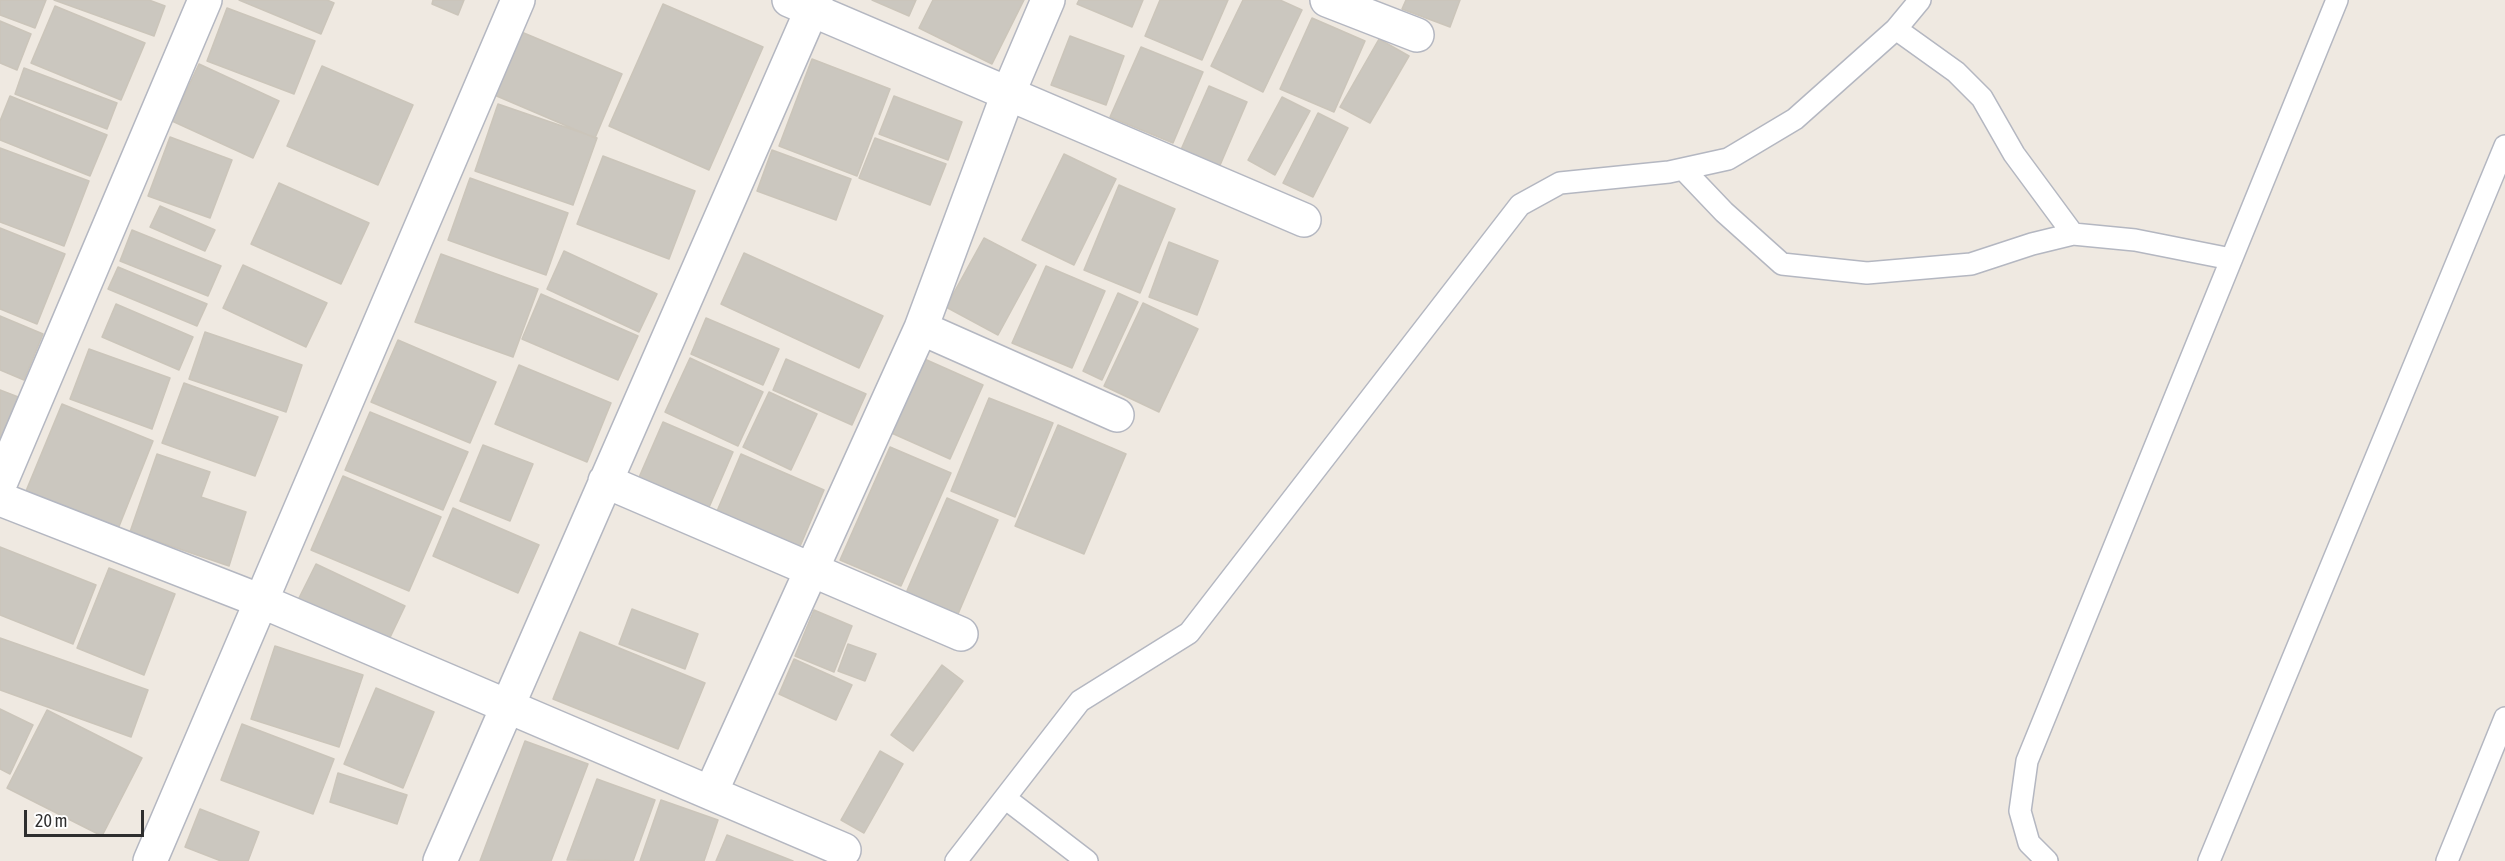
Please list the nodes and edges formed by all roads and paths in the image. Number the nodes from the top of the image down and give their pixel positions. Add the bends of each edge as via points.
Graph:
1 (205, 0) edge
2 (518, 0) edge
3 (1048, 0) edge
4 (1327, 0) edge
5 (1920, 0) edge
6 (2337, 0) edge
7 (806, 3) edge
8 (1896, 29) junction
9 (1417, 35) dead end
10 (1008, 94) junction
11 (2505, 146) edge
12 (1683, 169) junction
13 (1304, 220) dead end
14 (2073, 234) junction
15 (2231, 259) junction
16 (921, 328) junction
17 (1117, 415) dead end
18 (605, 481) junction
19 (0, 484) edge
20 (0, 499) edge
21 (813, 570) junction
22 (261, 601) junction
23 (961, 634) dead end
24 (507, 706) junction
25 (2505, 718) edge
26 (711, 792) junction
27 (1005, 798) junction
28 (844, 850) dead end
29 (150, 861) edge
30 (440, 861) edge
31 (956, 861) edge
32 (1087, 861) edge
33 (2047, 861) edge
34 (2209, 861) edge
35 (2447, 861) edge

1 - 19 street
2 - 22 street
3 - 10 street
4 - 9 street
5 - 8 lane
6 - 15 lane
7 - 10 street
7 - 18 street
8 - 12 lane via 1795,119 1728,159
8 - 14 lane via 1956,72 1982,98 2014,154
10 - 13 street
10 - 16 street
11 - 34 lane
12 - 14 lane via 1782,264 1867,273 1971,264
12 - 27 lane via 1560,183 1520,205 1189,633 1080,701
14 - 15 lane via 2135,240
15 - 33 lane via 2027,761 2020,812 2029,843
16 - 17 street
16 - 21 street
18 - 21 street
18 - 24 street
20 - 22 street
21 - 23 street
21 - 26 street
22 - 24 street
22 - 29 street
24 - 26 street
24 - 30 street
25 - 35 lane
26 - 28 street
27 - 31 lane
27 - 32 lane

